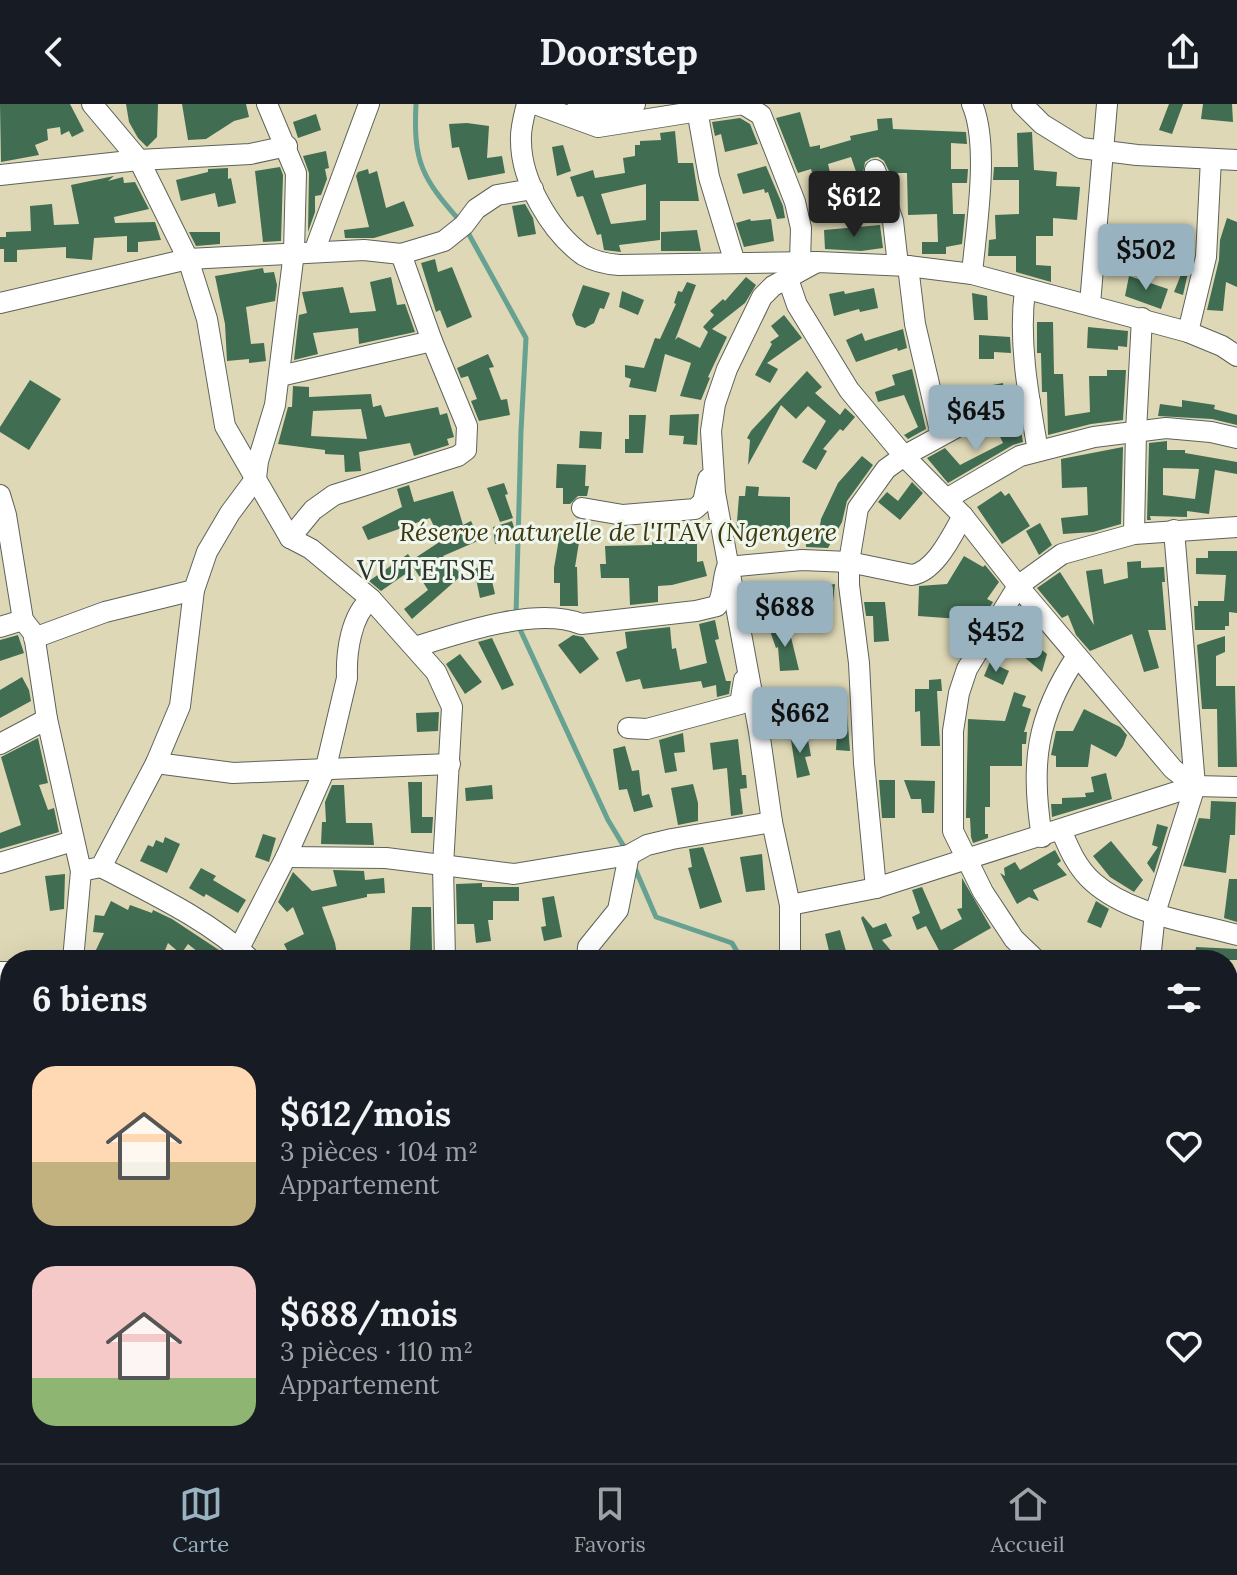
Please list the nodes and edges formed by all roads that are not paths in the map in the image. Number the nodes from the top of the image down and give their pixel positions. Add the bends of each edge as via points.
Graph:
1 (92, 104) edge
2 (267, 104) edge
3 (369, 104) edge
4 (527, 104) edge
5 (535, 104) edge
6 (561, 104) edge
7 (635, 104) edge
8 (737, 104) edge
9 (743, 104) edge
10 (972, 104) edge
11 (1022, 104) edge
12 (1107, 104) edge
13 (696, 108) edge
14 (287, 146) junction
15 (1105, 151) junction
16 (1211, 159) junction
17 (139, 160) junction
18 (1237, 160) edge
19 (875, 170) dead end
20 (0, 175) edge
21 (533, 189) junction
22 (304, 252) junction
23 (401, 254) junction
24 (188, 259) junction
25 (735, 263) junction
26 (903, 265) junction
27 (802, 267) junction
28 (972, 274) junction
29 (1025, 290) junction
30 (0, 303) edge
31 (1090, 304) junction
32 (1142, 318) junction
33 (1188, 332) junction
34 (432, 341) junction
35 (1237, 356) edge
36 (280, 376) junction
37 (1030, 402) junction
38 (1136, 431) junction
39 (941, 435) junction
40 (1237, 438) edge
41 (1038, 451) junction
42 (904, 456) junction
43 (711, 466) junction
44 (256, 478) junction
45 (0, 495) edge
46 (948, 498) junction
47 (582, 508) dead end
48 (963, 516) junction
49 (3, 517) edge
50 (1237, 527) edge
51 (1174, 530) junction
52 (1134, 534) junction
53 (290, 538) junction
54 (849, 562) junction
55 (727, 567) junction
56 (1018, 586) junction
57 (194, 590) junction
58 (371, 599) junction
59 (0, 627) edge
60 (28, 629) junction
61 (415, 647) junction
62 (1077, 656) junction
63 (748, 669) junction
64 (47, 719) junction
65 (628, 728) dead end
66 (0, 744) edge
67 (156, 763) junction
68 (450, 764) junction
69 (326, 767) junction
70 (1195, 786) junction
71 (1237, 787) edge
72 (772, 822) junction
73 (1051, 833) junction
74 (73, 841) junction
75 (629, 855) junction
76 (286, 857) junction
77 (967, 860) junction
78 (0, 863) edge
79 (443, 866) junction
80 (91, 869) junction
81 (876, 888) junction
82 (790, 905) junction
83 (1155, 913) junction
84 (1237, 935) edge
85 (75, 950) edge
86 (233, 950) edge
87 (244, 950) edge
88 (445, 950) edge
89 (588, 950) edge
90 (790, 950) edge
91 (1026, 950) edge
92 (1151, 950) edge

1 - 17 street
2 - 14 street
3 - 22 street
4 - 21 street via 521,141
5 - 13 street via 598,127
6 - 7 street via 598,113
8 - 9 street
9 - 13 street
9 - 27 street via 761,115 787,178 801,228
10 - 28 street via 980,177
11 - 15 street via 1042,124 1081,148
12 - 15 street
13 - 25 street via 709,177
14 - 17 street via 250,154
14 - 22 street via 296,173
15 - 16 street
15 - 31 street
16 - 18 street
16 - 33 street via 1206,257
17 - 20 street
17 - 24 street
19 - 26 street
21 - 23 street via 497,195 444,241
21 - 25 street via 567,240 601,263
22 - 23 street
22 - 24 street
22 - 36 street
23 - 34 street
24 - 30 street
24 - 44 street via 207,319 225,426
25 - 27 street
26 - 27 street
26 - 28 street
26 - 39 street
27 - 42 street via 797,305 849,390
27 - 43 street via 762,297 727,369 715,404
28 - 29 street
29 - 31 street
29 - 37 street
31 - 32 street
32 - 33 street
32 - 38 street
33 - 35 street
34 - 36 street
34 - 53 street via 467,426 466,450 334,495
36 - 44 street
37 - 39 street
37 - 41 street
38 - 40 street via 1166,428
38 - 41 street
38 - 52 street
39 - 42 street
41 - 46 street
42 - 46 street
42 - 54 street via 886,469 858,508
43 - 47 street via 703,502 695,509 623,515
43 - 55 street
44 - 53 street
44 - 57 street via 207,552
45 - 49 street
46 - 48 street
48 - 54 street via 920,574
48 - 56 street
49 - 60 street
50 - 51 street
51 - 52 street
51 - 70 street
52 - 56 street via 1062,554
53 - 58 street
54 - 55 street
54 - 81 street
55 - 61 street via 717,606 581,624 516,620
55 - 63 street
56 - 62 street
56 - 77 street via 967,669 959,693 952,820
57 - 60 street
57 - 67 street via 180,706
58 - 61 street
58 - 69 street via 358,612
59 - 60 street
60 - 64 street
61 - 68 street via 436,672 452,707
62 - 70 street via 1173,769
62 - 73 street via 1050,702 1037,746 1035,780
63 - 65 street via 740,704 647,729
63 - 72 street
64 - 66 street
64 - 74 street
67 - 69 street via 233,773
67 - 80 street
68 - 69 street
68 - 79 street
69 - 76 street
70 - 71 street
70 - 73 street
70 - 83 street
72 - 75 street via 672,839
72 - 82 street
73 - 77 street
73 - 83 street via 1092,881 1117,899
74 - 78 street
74 - 80 street
75 - 79 street via 514,874
75 - 89 street via 618,910
76 - 79 street via 386,858
76 - 87 street
77 - 81 street
77 - 91 street via 983,892
79 - 88 street
80 - 85 street
80 - 86 street via 169,903
81 - 82 street
82 - 90 street
83 - 84 street
83 - 92 street

